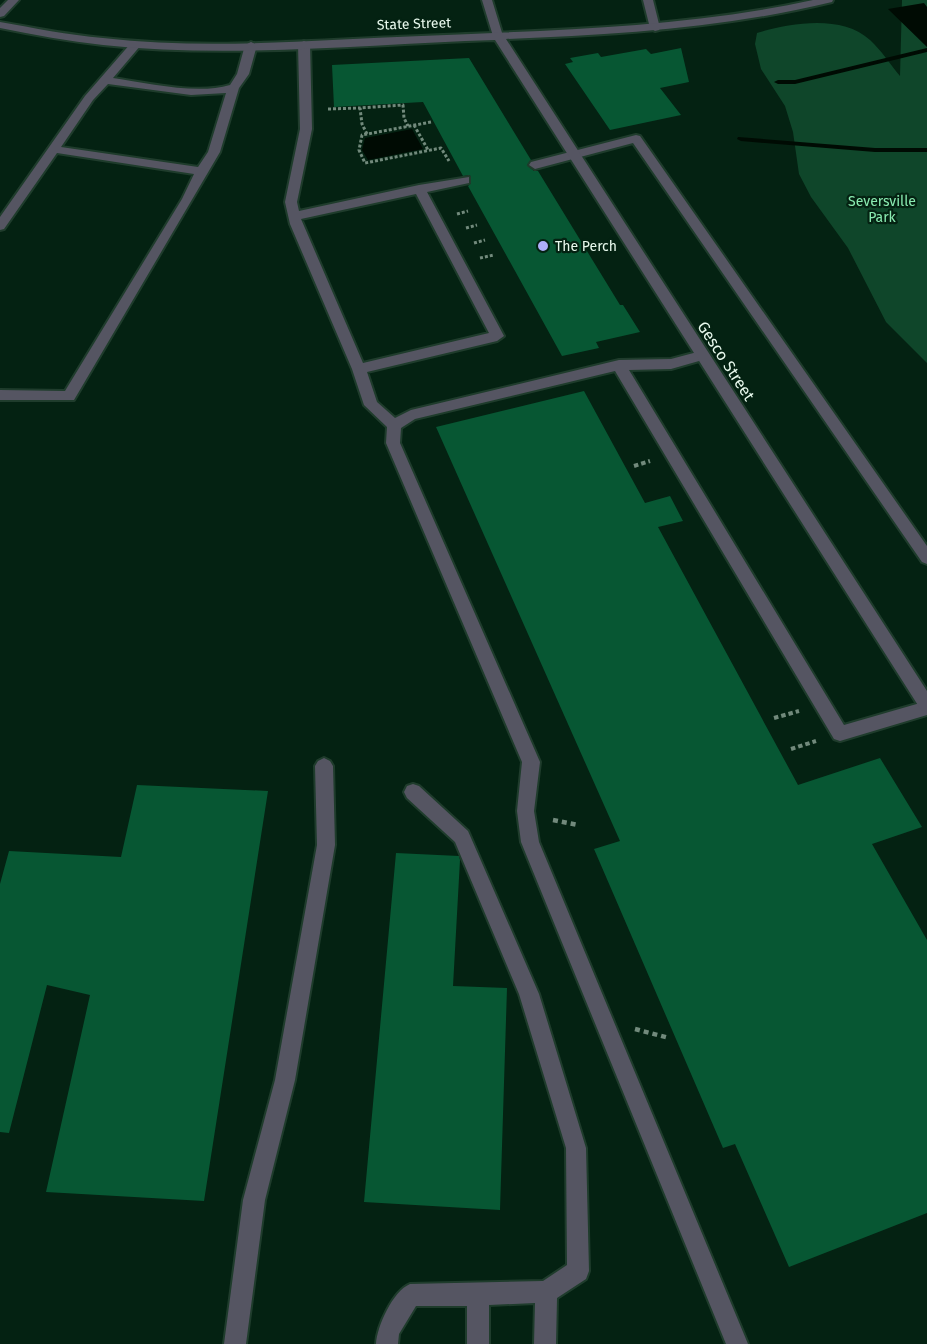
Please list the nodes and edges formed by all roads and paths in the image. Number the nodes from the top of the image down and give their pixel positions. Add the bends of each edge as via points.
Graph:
1 (14, 0) edge
2 (487, 0) edge
3 (648, 0) edge
4 (828, 0) edge
5 (0, 14) edge
6 (0, 25) edge
7 (655, 28) junction
8 (498, 36) junction
9 (304, 44) junction
10 (135, 45) junction
11 (251, 45) junction
12 (105, 80) junction
13 (234, 87) junction
14 (360, 108) junction
15 (325, 110) dead end
16 (431, 122) dead end
17 (414, 125) junction
18 (408, 126) junction
19 (367, 134) junction
20 (53, 149) junction
21 (428, 150) junction
22 (574, 156) junction
23 (449, 161) dead end
24 (535, 165) dead end
25 (201, 171) junction
26 (465, 180) dead end
27 (419, 189) junction
28 (294, 216) junction
29 (0, 226) edge
30 (701, 356) junction
31 (619, 365) junction
32 (359, 369) junction
33 (0, 395) edge
34 (394, 425) junction
35 (927, 558) edge
36 (927, 706) edge
37 (324, 766) dead end
38 (412, 792) dead end
39 (546, 1292) junction
40 (478, 1295) junction
41 (235, 1344) edge
42 (387, 1344) edge
43 (478, 1344) edge
44 (545, 1344) edge
45 (737, 1344) edge

1 - 5 street
2 - 8 street, Gesco Street
3 - 7 street
4 - 7 street, State Street via 752,17
6 - 10 street, State Street via 41,35
7 - 8 street, State Street
8 - 9 street, State Street
8 - 22 street, Gesco Street
9 - 11 street, State Street
9 - 28 street via 306,129 291,202
10 - 11 street, State Street
10 - 12 street
11 - 13 street
12 - 13 street via 214,92
12 - 20 street
13 - 25 street via 214,152
14 - 15 path
14 - 18 path via 403,105
14 - 19 path
16 - 17 path
17 - 18 path
17 - 21 path
18 - 19 path
19 - 21 path via 362,135 359,150 365,163
20 - 25 street
20 - 29 street
21 - 23 path via 441,148
22 - 24 street
22 - 30 street, Gesco Street
22 - 35 street via 636,139
25 - 33 street via 69,396
26 - 27 street
27 - 28 street
27 - 32 street via 497,336
28 - 32 street
30 - 31 street via 670,364
30 - 36 street, Gesco Street
31 - 34 street via 411,415
31 - 36 street via 840,734
32 - 34 street via 371,405
34 - 45 street via 393,442 531,762 524,814 530,842
37 - 41 street via 326,844 285,1080 254,1200
38 - 39 street via 462,837 529,994 576,1148 578,1271
39 - 40 street
39 - 44 street
40 - 42 street via 410,1295 388,1331
40 - 43 street

